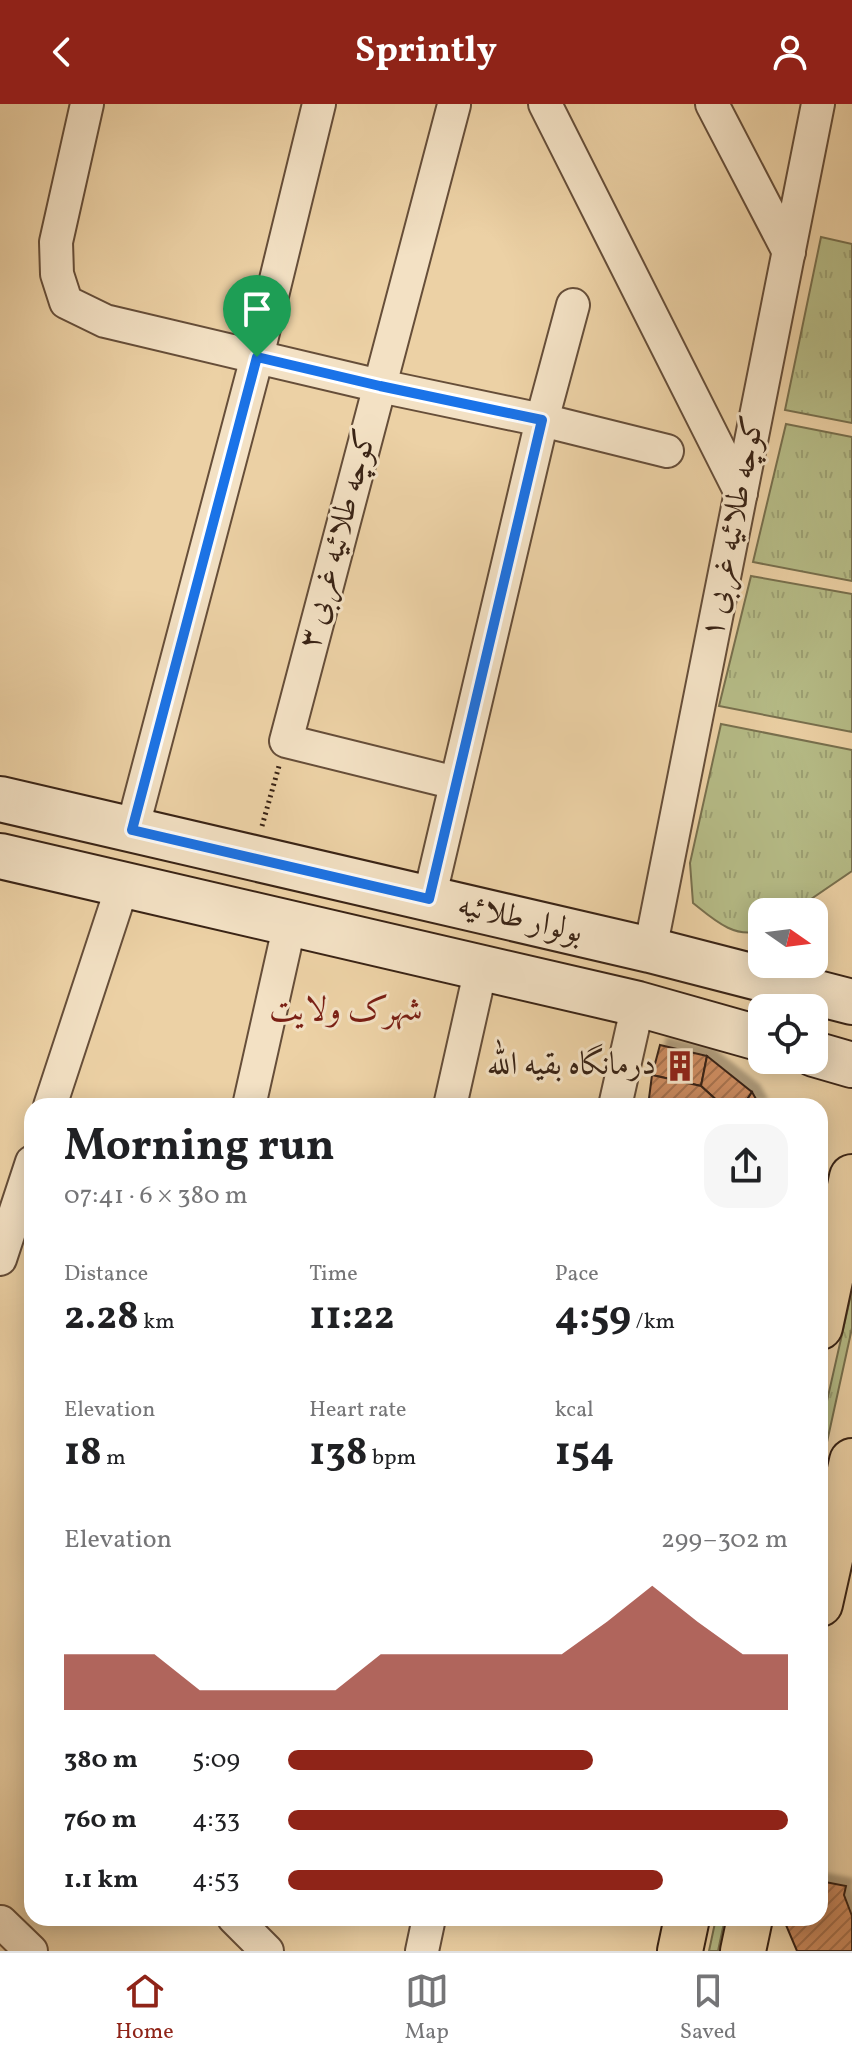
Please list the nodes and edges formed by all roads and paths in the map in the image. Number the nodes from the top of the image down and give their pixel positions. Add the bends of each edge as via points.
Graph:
1 (87, 104) edge
2 (319, 104) edge
3 (545, 104) edge
4 (712, 104) edge
5 (818, 104) edge
6 (454, 105) edge
7 (789, 252) junction
8 (573, 305) dead end
9 (257, 357) junction
10 (380, 386) junction
11 (542, 420) junction
12 (667, 451) dead end
13 (741, 493) junction
14 (286, 741) junction
15 (456, 783) junction
16 (0, 799) edge
17 (132, 830) junction
18 (0, 856) edge
19 (253, 858) junction
20 (123, 884) junction
21 (429, 899) junction
22 (290, 923) junction
23 (650, 950) junction
24 (481, 968) junction
25 (852, 1002) edge
26 (638, 1004) junction
27 (748, 1035) edge
28 (828, 1058) edge
29 (852, 1065) edge
30 (53, 1098) edge
31 (251, 1098) edge
32 (452, 1098) edge
33 (617, 1098) edge
34 (852, 1177) edge
35 (24, 1186) edge
36 (0, 1259) edge
37 (828, 1290) edge
38 (852, 1461) edge
39 (828, 1568) edge
40 (1, 1922) edge
41 (246, 1926) edge
42 (427, 1926) edge
43 (685, 1926) edge
44 (748, 1926) edge
45 (265, 1938) edge
46 (31, 1951) edge
47 (422, 1951) edge
48 (680, 1951) edge
49 (743, 1951) edge

1 - 9 street via 56,242 57,274 66,302 105,321
2 - 9 street
3 - 13 street
4 - 7 street
5 - 7 street, کوچه طلائیه غربی ۱
6 - 10 street, کوچه طلائیه غربی ۳
7 - 13 street, کوچه طلائیه غربی ۱
8 - 11 street
9 - 10 street
9 - 17 street
10 - 11 street
10 - 14 street, کوچه طلائیه غربی ۳
11 - 12 street
11 - 15 street
13 - 23 street, کوچه طلائیه غربی ۱
14 - 15 street
14 - 19 path
15 - 21 street
16 - 17 main road, بولوار طلائیه
17 - 19 main road, بولوار طلائیه
18 - 20 main road, بولوار طلائیه
19 - 21 main road, بولوار طلائیه
20 - 22 main road, بولوار طلائیه
20 - 30 street
21 - 23 main road, بولوار طلائیه
22 - 24 main road, بولوار طلائیه
22 - 31 street
23 - 25 main road, بولوار طلائیه
24 - 26 main road, بولوار طلائیه
24 - 32 street
26 - 27 main road, بولوار طلائیه
26 - 33 street
28 - 29 main road
34 - 37 highway
35 - 36 street
38 - 39 highway
40 - 46 street
41 - 45 street
42 - 47 street
43 - 48 highway
44 - 49 highway

